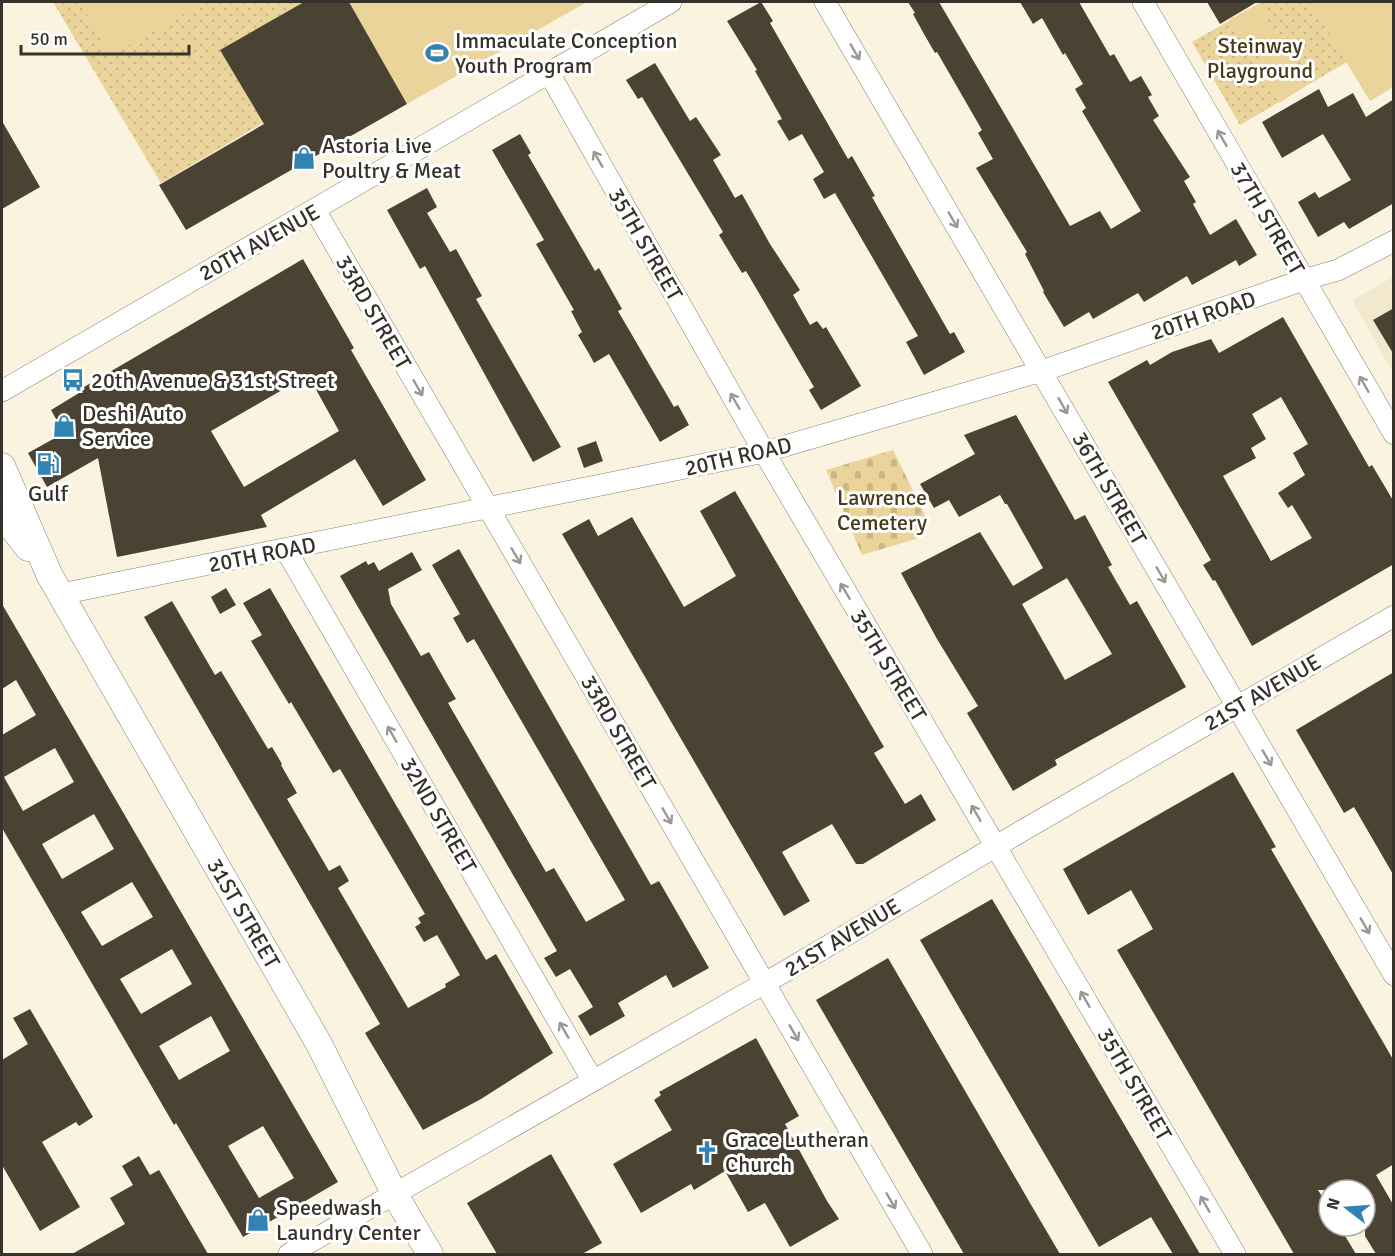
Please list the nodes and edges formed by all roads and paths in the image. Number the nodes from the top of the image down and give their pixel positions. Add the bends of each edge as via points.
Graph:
1 (671, 2) edge
2 (825, 2) edge
3 (1143, 2) edge
4 (549, 73) junction
5 (315, 210) junction
6 (1394, 241) edge
7 (1303, 280) junction
8 (1042, 371) junction
9 (2, 391) edge
10 (1394, 434) edge
11 (764, 452) junction
12 (2, 466) edge
13 (489, 509) junction
14 (2, 515) edge
15 (286, 550) junction
16 (56, 585) junction
17 (1394, 616) edge
18 (1238, 707) junction
19 (996, 847) junction
20 (1394, 975) edge
21 (764, 982) junction
22 (593, 1081) junction
23 (394, 1193) junction
24 (289, 1254) edge
25 (430, 1254) edge
26 (922, 1254) edge
27 (1235, 1254) edge

1 - 4 street, 20TH AVENUE
2 -> 8 street, 36TH STREET
7 -> 3 street, 37TH STREET
4 - 5 street, 20TH AVENUE
11 -> 4 street, 35TH STREET
5 - 9 street, 20TH AVENUE
5 -> 13 street, 33RD STREET
6 - 7 street, 20TH ROAD via 1338,270
7 - 8 street, 20TH ROAD
10 -> 7 street, 37TH STREET
8 - 11 street, 20TH ROAD
8 -> 18 street, 36TH STREET
11 - 13 street, 20TH ROAD
19 -> 11 street, 35TH STREET
12 - 16 street, 31ST STREET
13 - 15 street, 20TH ROAD
13 -> 21 street, 33RD STREET
14 - 16 street, 31ST STREET
15 - 16 street, 20TH ROAD
22 -> 15 street, 32ND STREET
16 - 23 street, 31ST STREET via 319,1044
17 - 18 street, 21ST AVENUE
18 - 19 street, 21ST AVENUE
18 -> 20 street, 36TH STREET
19 - 21 street, 21ST AVENUE
27 -> 19 street, 35TH STREET
21 - 22 street, 21ST AVENUE
21 -> 26 street, 33RD STREET
22 - 23 street, 21ST AVENUE
23 - 24 street, 21ST AVENUE
23 - 25 street, 31ST STREET

